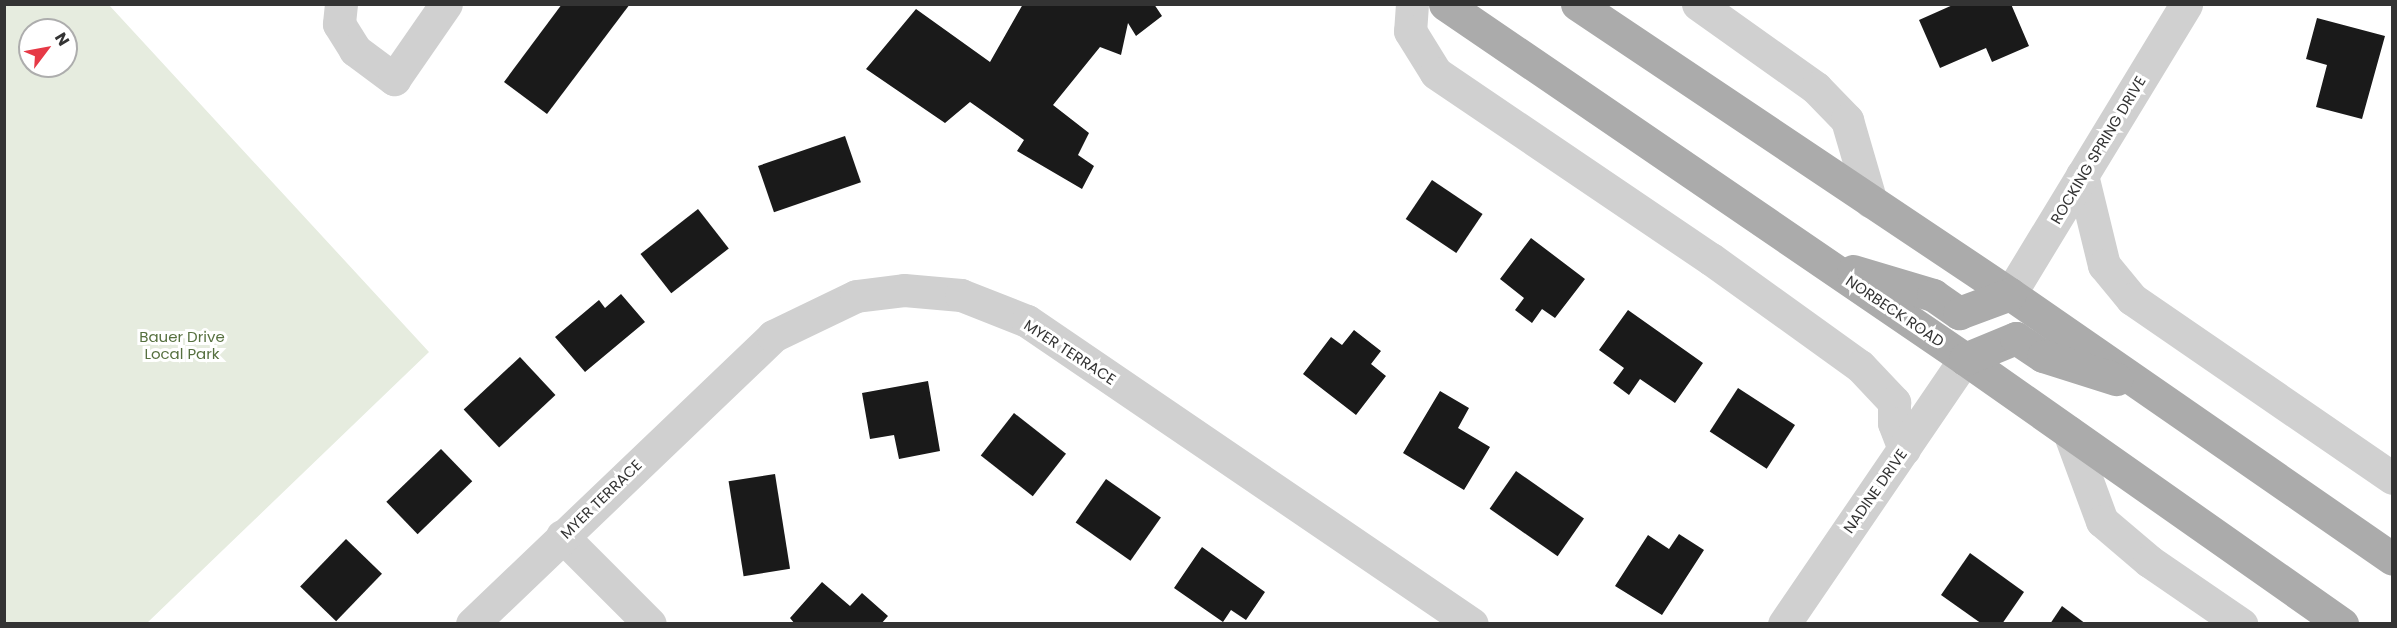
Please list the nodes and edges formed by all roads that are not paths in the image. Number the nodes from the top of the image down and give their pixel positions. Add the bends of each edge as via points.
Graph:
1 (341, 4) edge
2 (446, 4) edge
3 (1412, 4) edge
4 (1445, 4) edge
5 (1577, 4) edge
6 (1698, 4) edge
7 (2186, 4) edge
8 (2082, 176) junction
9 (1871, 202) junction
10 (1822, 262) junction
11 (2010, 294) junction
12 (1965, 359) junction
13 (2147, 389) junction
14 (2069, 432) junction
15 (1904, 449) junction
16 (2392, 478) edge
17 (562, 536) junction
18 (2392, 559) edge
19 (472, 624) edge
20 (650, 624) edge
21 (1472, 624) edge
22 (1784, 624) edge
23 (2241, 624) edge
24 (2342, 624) edge

1 - 2 street via 339,24 355,50 394,79
3 - 15 street via 1410,31 1436,73 1711,259 1860,366 1893,402 1894,423
4 - 10 main road, NORBECK ROAD
5 - 9 main road
6 - 9 street via 1816,88 1847,120
7 - 8 street, ROCKING SPRING DRIVE
8 - 11 street, ROCKING SPRING DRIVE
8 - 16 street via 2104,265 2132,299
9 - 11 main road
10 - 11 main road via 1933,295 1959,313
10 - 12 main road, NORBECK ROAD
11 - 13 main road
12 - 13 main road via 2016,338 2043,356
12 - 14 main road, NORBECK ROAD
12 - 15 street, NADINE DRIVE
13 - 18 main road
14 - 23 street via 2102,521 2149,561
14 - 24 main road, NORBECK ROAD
15 - 22 street, NADINE DRIVE
17 - 19 street, MYER TERRACE
17 - 20 street
17 - 21 street, MYER TERRACE via 773,336 856,296 904,290 961,295 1027,321

